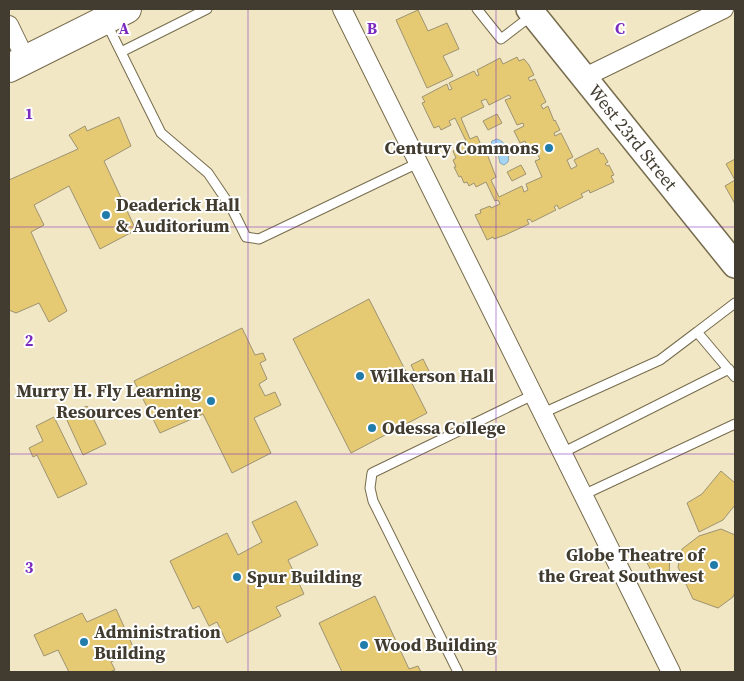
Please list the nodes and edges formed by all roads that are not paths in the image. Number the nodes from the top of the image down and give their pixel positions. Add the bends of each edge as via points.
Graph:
1 (207, 9) edge
2 (342, 9) edge
3 (478, 9) edge
4 (724, 9) edge
5 (531, 12) edge
6 (116, 14) edge
7 (9, 25) edge
8 (121, 52) junction
9 (17, 64) edge
10 (585, 77) junction
11 (418, 163) junction
12 (735, 266) edge
13 (735, 303) edge
14 (697, 332) junction
15 (729, 369) junction
16 (735, 377) edge
17 (533, 394) junction
18 (543, 413) junction
19 (735, 424) edge
20 (562, 453) junction
21 (583, 495) junction
22 (458, 672) edge
23 (671, 672) edge

1 - 8 lane
2 - 11 street
3 - 5 lane via 501,39
4 - 10 street
5 - 10 street, West 23rd Street
6 - 8 lane
6 - 9 main road
7 - 9 street
8 - 11 lane via 161,133 208,173 246,237 259,239
10 - 12 street, West 23rd Street
11 - 17 street
13 - 14 lane
14 - 15 lane
14 - 18 lane via 660,360
15 - 16 lane
15 - 20 lane
17 - 18 street
17 - 22 lane via 372,473 370,488 373,501
18 - 20 street
19 - 21 lane
20 - 21 street
21 - 23 street

